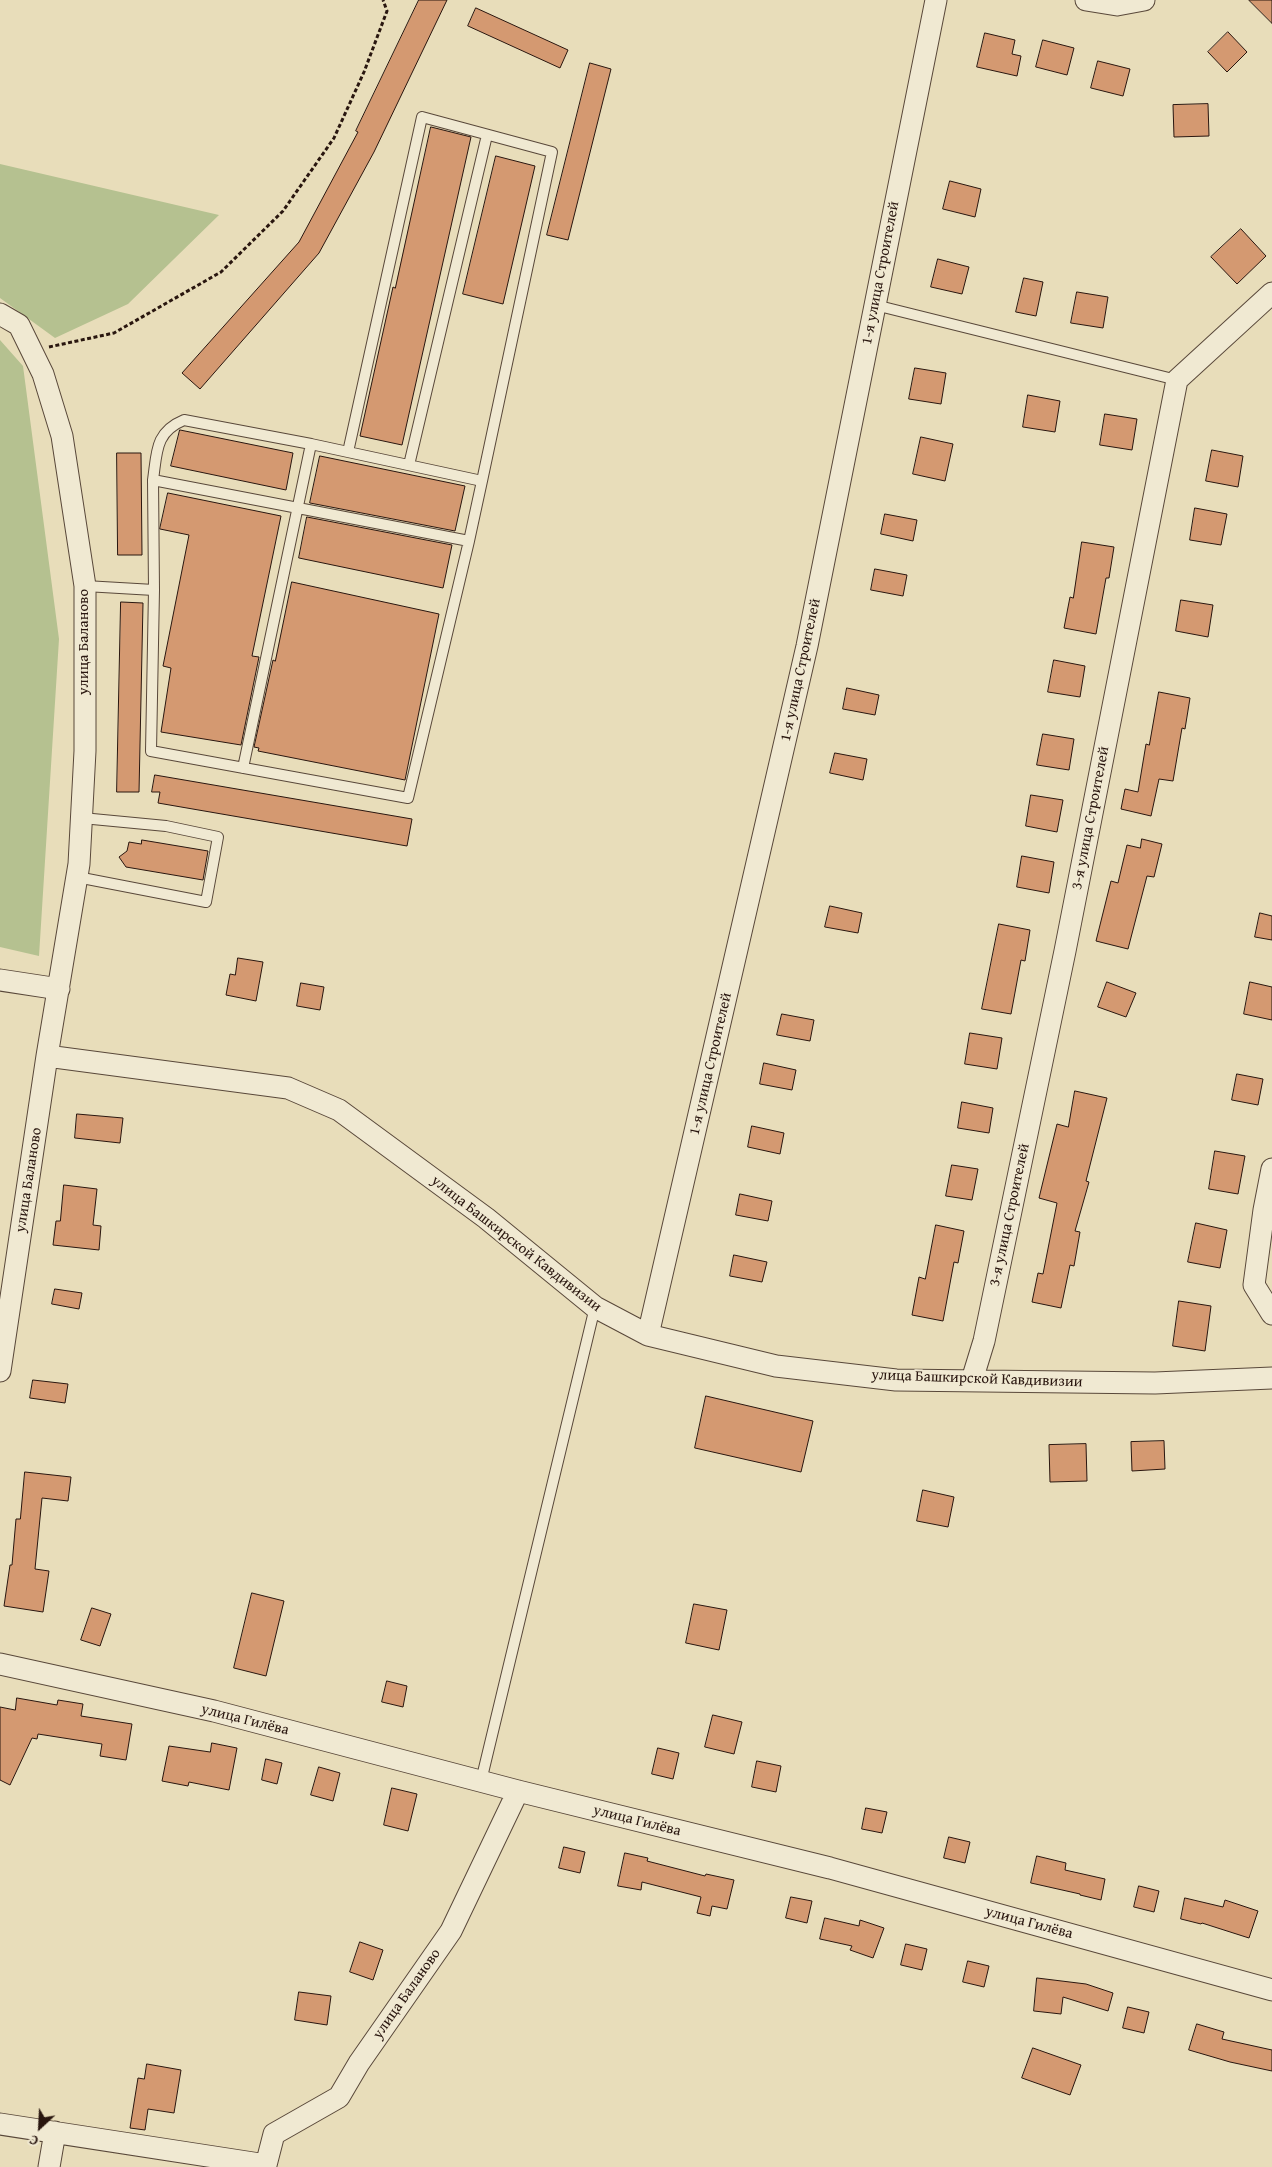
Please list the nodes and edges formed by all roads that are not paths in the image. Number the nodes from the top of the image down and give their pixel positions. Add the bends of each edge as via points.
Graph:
1 (936, 0) edge
2 (1086, 0) edge
3 (1144, 0) edge
4 (487, 134) junction
5 (1272, 294) edge
6 (875, 305) junction
7 (0, 314) edge
8 (1177, 380) junction
9 (311, 444) junction
10 (348, 452) junction
11 (408, 465) junction
12 (153, 480) junction
13 (482, 480) junction
14 (297, 508) junction
15 (469, 541) junction
16 (85, 586) junction
17 (154, 590) junction
18 (243, 768) junction
19 (82, 818) junction
20 (77, 877) junction
21 (0, 980) edge
22 (59, 989) junction
23 (48, 1056) junction
24 (1272, 1169) edge
25 (596, 1307) junction
26 (1272, 1314) edge
27 (648, 1336) junction
28 (0, 1371) edge
29 (1272, 1378) edge
30 (972, 1380) junction
31 (0, 1664) edge
32 (481, 1781) junction
33 (518, 1791) junction
34 (1272, 1990) edge
35 (0, 2124) edge
36 (55, 2132) junction
37 (266, 2166) edge
38 (49, 2167) edge

1 - 6 street, 1-я улица Строителей
2 - 3 street via 1117,5
4 - 10 lane via 422,117
4 - 11 lane
4 - 13 lane via 552,152
5 - 8 street
6 - 8 lane
6 - 27 street, 1-я улица Строителей via 807,646
7 - 16 street, улица Баланово via 19,325 43,374 62,436
8 - 30 street, 3-я улица Строителей via 1065,951 984,1341
9 - 10 lane
9 - 12 lane via 184,420 164,432 158,445
9 - 14 lane
10 - 11 lane
11 - 13 lane
12 - 14 lane
12 - 17 lane
13 - 15 lane
14 - 15 lane
14 - 18 lane
15 - 18 lane via 408,798
16 - 17 lane
16 - 19 street, улица Баланово
17 - 18 lane via 151,751
19 - 20 street, улица Баланово
19 - 20 lane via 166,826 218,837 206,902
20 - 22 street, улица Баланово
21 - 22 street
22 - 23 street, улица Баланово
23 - 25 street, улица Башкирской Кавдивизии via 288,1088 339,1110 486,1218
23 - 28 street, улица Баланово
24 - 26 street via 1254,1285
25 - 27 street, улица Башкирской Кавдивизии
25 - 32 lane
27 - 30 street, улица Башкирской Кавдивизии via 776,1366 896,1380
29 - 30 street, улица Башкирской Кавдивизии via 1154,1383
31 - 32 street, улица Гилёва via 214,1711
32 - 33 street, улица Гилёва
33 - 34 street, улица Гилёва via 830,1868
33 - 37 street, улица Баланово via 451,1931 358,2063 339,2097 274,2134
35 - 36 street, улица Баланово
36 - 37 street, улица Баланово
36 - 38 street

